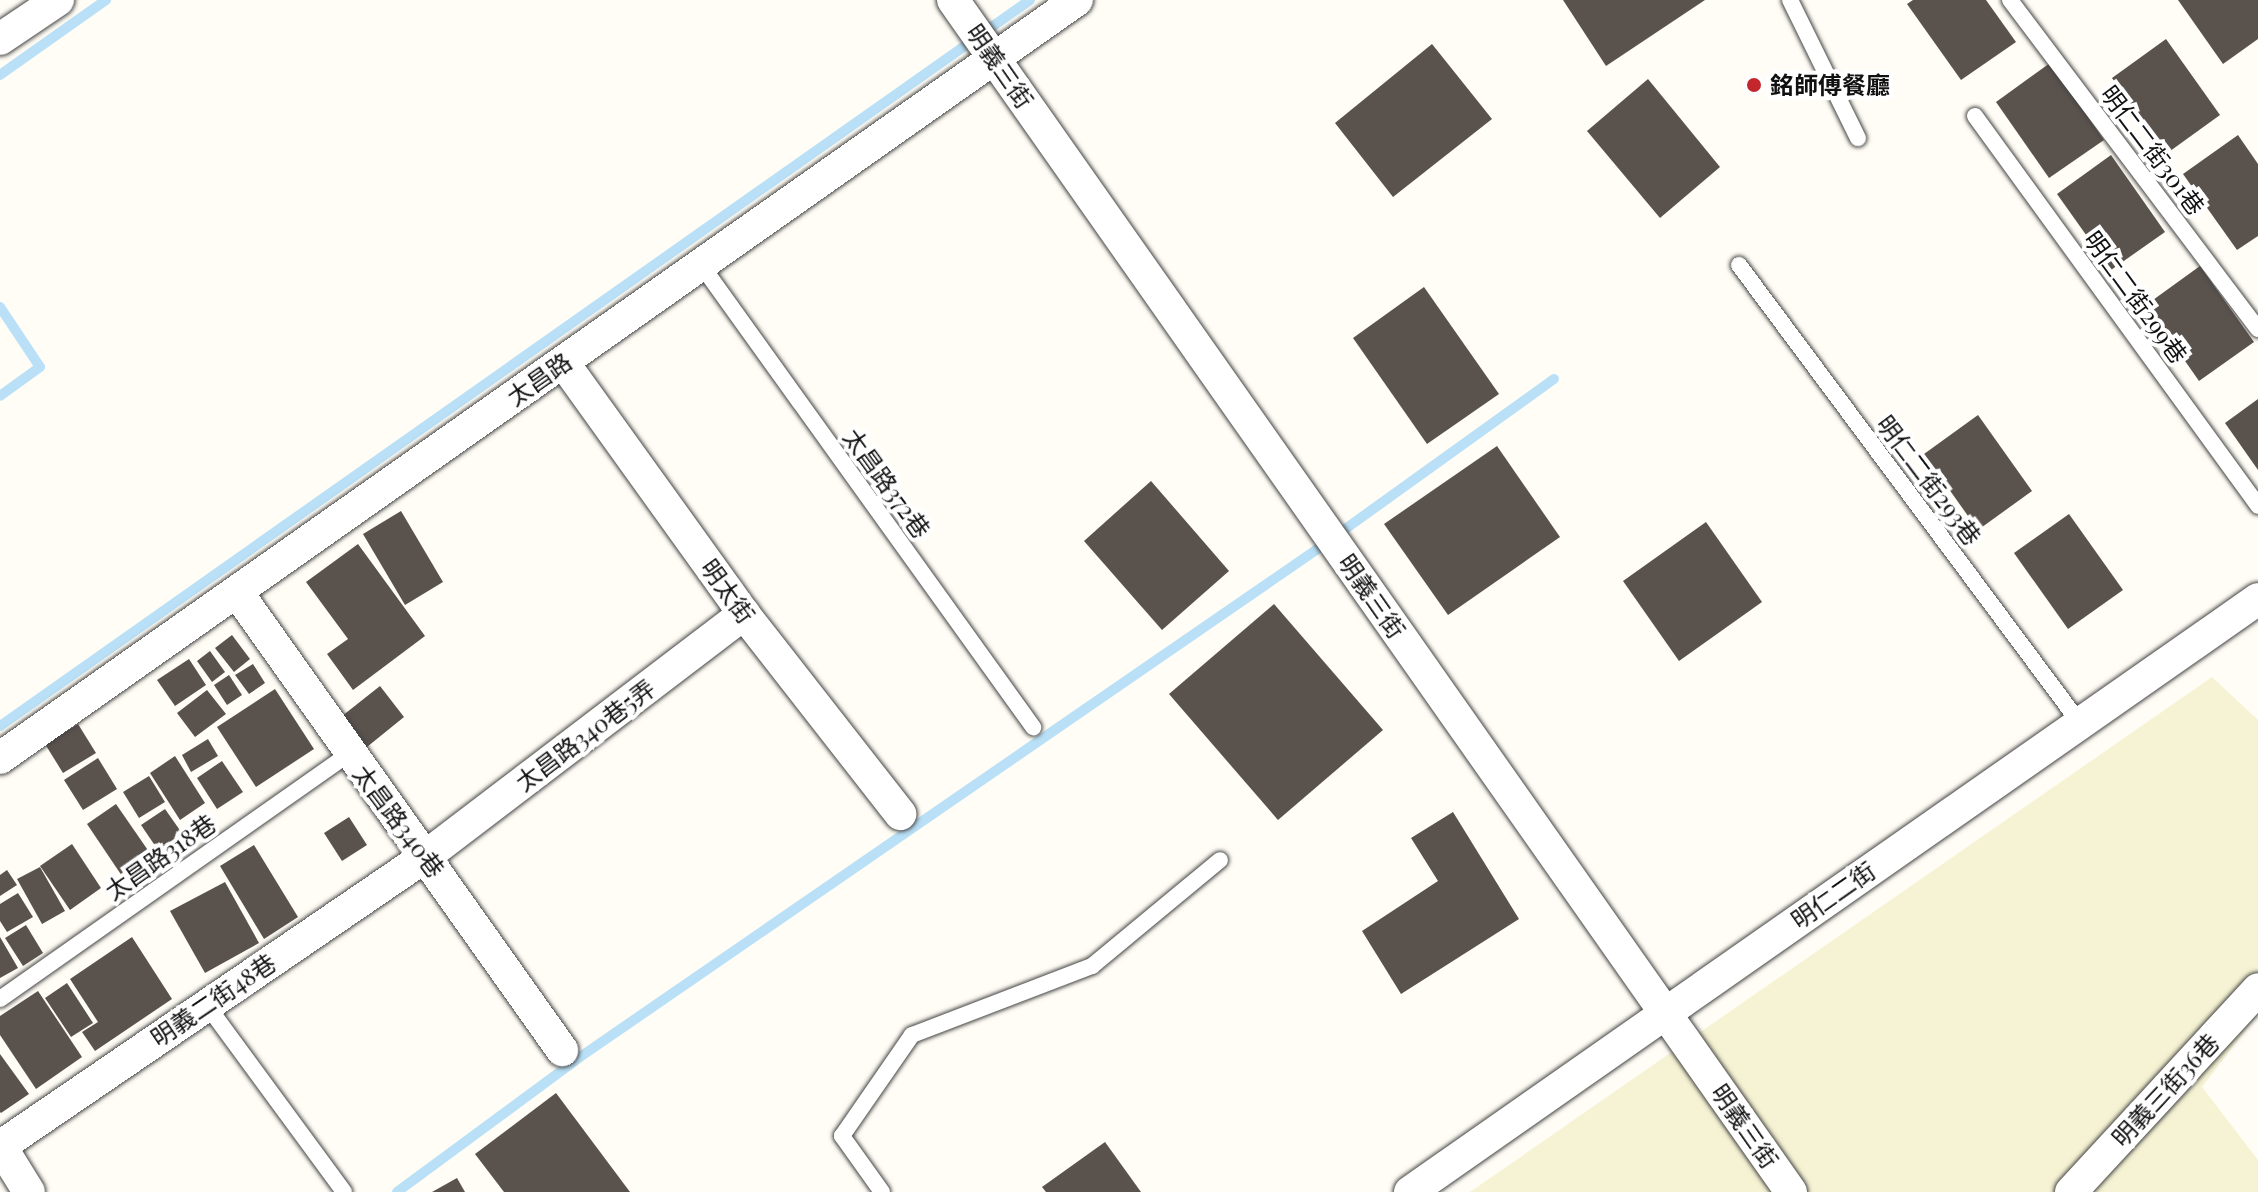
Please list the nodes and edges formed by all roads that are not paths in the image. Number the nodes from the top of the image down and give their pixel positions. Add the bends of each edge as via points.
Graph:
1 (58, 0) edge
2 (953, 0) edge
3 (1077, 0) edge
4 (1790, 0) edge
5 (2010, 0) edge
6 (0, 39) edge
7 (995, 59) junction
8 (1975, 116) dead end
9 (1858, 138) dead end
10 (1739, 265) dead end
11 (702, 266) junction
12 (2258, 329) edge
13 (563, 362) junction
14 (2258, 506) edge
15 (237, 592) junction
16 (2258, 599) edge
17 (744, 614) junction
18 (2079, 722) junction
19 (1033, 727) dead end
20 (348, 754) junction
21 (0, 758) edge
22 (900, 814) dead end
23 (426, 856) junction
24 (1220, 860) dead end
25 (2258, 989) edge
26 (0, 999) edge
27 (206, 1004) junction
28 (1665, 1013) junction
29 (562, 1050) dead end
30 (0, 1145) edge
31 (29, 1192) edge
32 (344, 1192) edge
33 (882, 1192) edge
34 (1410, 1192) edge
35 (1791, 1192) edge
36 (2071, 1192) edge

1 - 6 street
2 - 7 street, 明義三街
3 - 7 street, 太昌路
4 - 9 lane
5 - 12 lane, 明仁二街301巷
7 - 11 street, 太昌路
7 - 28 street, 明義三街
8 - 14 lane, 明仁二街299巷
10 - 18 lane, 明仁二街293巷
11 - 13 street, 太昌路
11 - 19 lane, 太昌路372巷
13 - 15 street, 太昌路
13 - 17 street, 明太街
15 - 20 street, 太昌路340巷
15 - 21 street, 太昌路
16 - 18 street, 明仁二街
17 - 22 street, 明太街
17 - 23 street, 太昌路340巷5弄
18 - 28 street, 明仁二街
20 - 23 street, 太昌路340巷
20 - 26 lane, 太昌路318巷
23 - 27 street, 明義二街48巷
23 - 29 street, 太昌路340巷
24 - 33 lane via 1092,966 912,1035 842,1136
25 - 36 street, 明義三街36巷
27 - 30 street, 明義二街48巷
27 - 32 lane
28 - 34 street, 明仁二街
28 - 35 street, 明義三街
30 - 31 street

